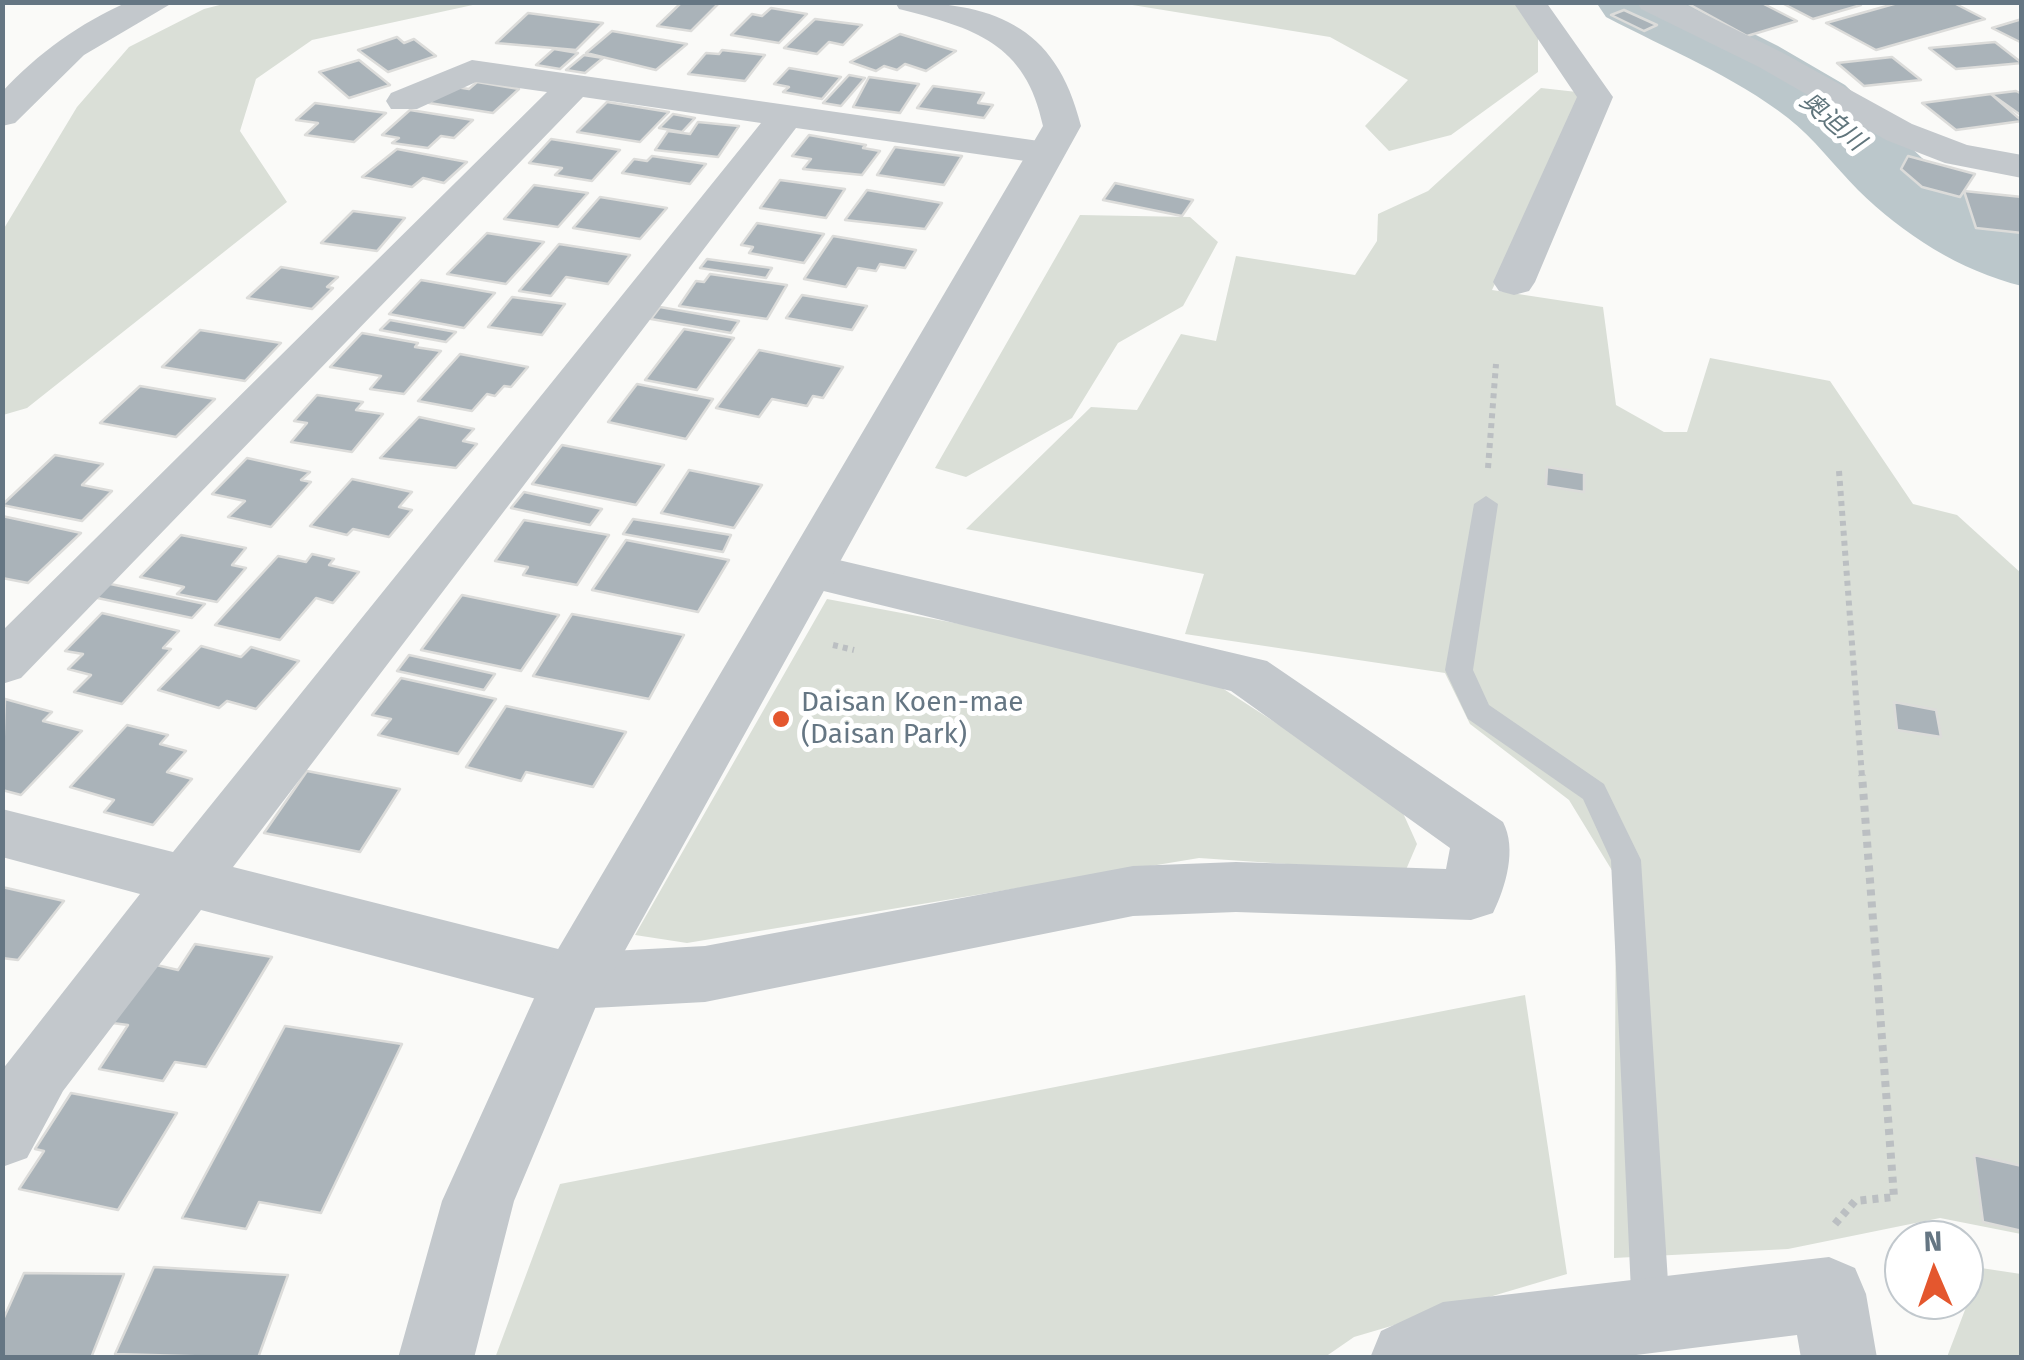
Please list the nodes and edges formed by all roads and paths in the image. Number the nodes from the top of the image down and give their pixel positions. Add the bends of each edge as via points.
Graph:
1 (158, 2) edge
2 (910, 2) edge
3 (1529, 2) edge
4 (1653, 2) edge
5 (574, 86) junction
6 (404, 102) dead end
7 (2, 115) edge
8 (786, 116) junction
9 (1046, 153) junction
10 (2022, 168) edge
11 (1514, 282) dead end
12 (1496, 364) dead end
13 (1839, 471) dead end
14 (1486, 504) joint
15 (809, 571) junction
16 (2, 664) edge
17 (2, 832) edge
18 (188, 880) junction
19 (574, 981) junction
20 (2, 1134) edge
21 (1651, 1316) junction
22 (1825, 1327) edge
23 (436, 1358) edge
24 (1408, 1358) edge

1 - 7 street via 66,49
2 - 9 street via 974,20 1020,44 1048,73 1062,126
3 - 11 street via 1595,98
4 - 10 street via 1899,132 1958,155
5 - 6 street via 472,70
5 - 8 street
5 - 16 street
8 - 9 street
8 - 18 street
9 - 15 street
12 - 14 path
13 - 22 path via 1894,1197 1854,1201 1801,1264
14 - 21 lane via 1460,670 1478,712 1594,792 1626,860
15 - 19 street
15 - 19 street via 1248,675 1482,839 1471,895 1236,886 1133,890 705,974
17 - 18 street
18 - 19 street
18 - 20 street via 39,1070
19 - 23 street via 478,1200
21 - 22 street
21 - 24 street via 1443,1340

